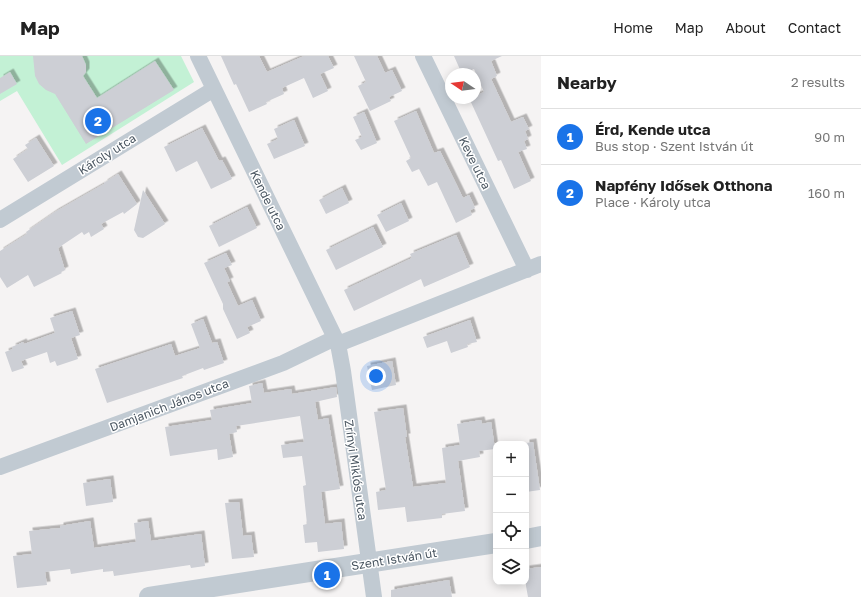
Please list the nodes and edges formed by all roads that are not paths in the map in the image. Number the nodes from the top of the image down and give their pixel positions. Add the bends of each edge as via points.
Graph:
1 (198, 56) edge
2 (423, 56) edge
3 (214, 89) junction
4 (0, 220) edge
5 (534, 267) edge
6 (336, 341) junction
7 (0, 467) edge
8 (541, 536) edge
9 (529, 538) edge
10 (493, 543) edge
11 (368, 563) junction
12 (149, 597) edge
13 (374, 597) edge

1 - 3 street, Kende utca
2 - 5 street, Keve utca
3 - 4 street, Károly utca
3 - 6 street, Kende utca
5 - 6 street, Damjanich János utca
6 - 7 street, Damjanich János utca via 284,363
6 - 11 street, Zrínyi Miklós utca via 343,371
8 - 9 street
10 - 11 street, Szent István út
11 - 12 street, Szent István út
11 - 13 street, Zrínyi Miklós utca

